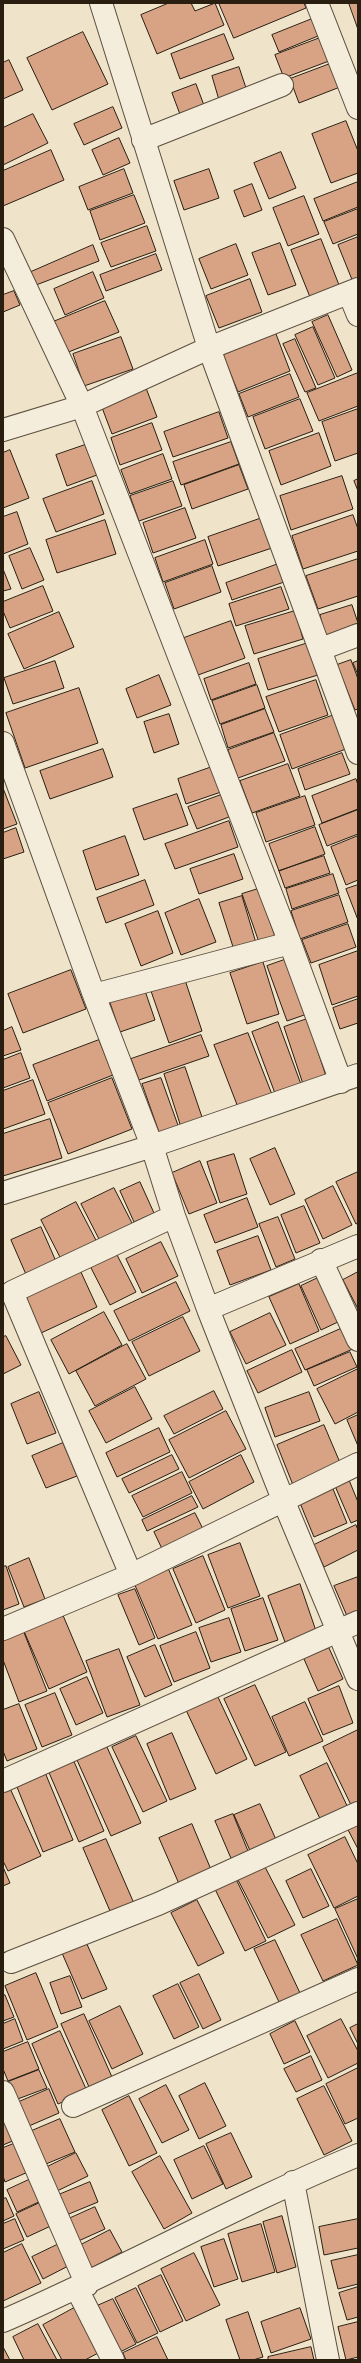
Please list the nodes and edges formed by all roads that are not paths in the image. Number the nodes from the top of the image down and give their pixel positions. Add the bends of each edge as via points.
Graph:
1 (101, 3) edge
2 (317, 3) edge
3 (282, 86) dead end
4 (358, 108) edge
5 (143, 140) junction
6 (3, 239) edge
7 (354, 291) edge
8 (358, 315) edge
9 (208, 348) junction
10 (82, 406) junction
11 (3, 430) edge
12 (358, 635) edge
13 (321, 649) junction
14 (3, 744) edge
15 (358, 753) edge
16 (290, 943) junction
17 (94, 995) junction
18 (350, 1078) edge
19 (152, 1146) junction
20 (3, 1193) edge
21 (174, 1216) junction
22 (358, 1246) edge
23 (321, 1260) junction
24 (208, 1308) junction
25 (358, 1340) edge
26 (358, 1464) edge
27 (284, 1502) junction
28 (131, 1575) junction
29 (358, 1622) edge
30 (3, 1629) edge
31 (338, 1631) junction
32 (358, 1679) edge
33 (3, 1781) edge
34 (358, 1813) edge
35 (11, 1962) dead end
36 (358, 1979) edge
37 (3, 2092) edge
38 (73, 2106) dead end
39 (358, 2155) edge
40 (293, 2182) junction
41 (82, 2287) junction
42 (3, 2321) edge
43 (113, 2360) edge
44 (328, 2360) edge

1 - 5 street
2 - 4 street
3 - 5 street
5 - 9 street
6 - 10 street
7 - 8 street
7 - 9 street
9 - 10 street
9 - 13 street
10 - 11 street
10 - 16 street
12 - 13 street
13 - 15 street
14 - 17 street
16 - 17 street
16 - 18 street
17 - 19 street
18 - 19 street
19 - 20 street
19 - 21 street
21 - 24 street
21 - 28 street via 12,1292
22 - 23 street
23 - 24 street
23 - 25 street
24 - 27 street
26 - 27 street
27 - 28 street
27 - 31 street
28 - 30 street
29 - 31 street
31 - 32 street
31 - 33 street
34 - 35 street via 158,1904
36 - 38 street
37 - 41 street
39 - 40 street
40 - 41 street
40 - 44 street
41 - 42 street
41 - 43 street

